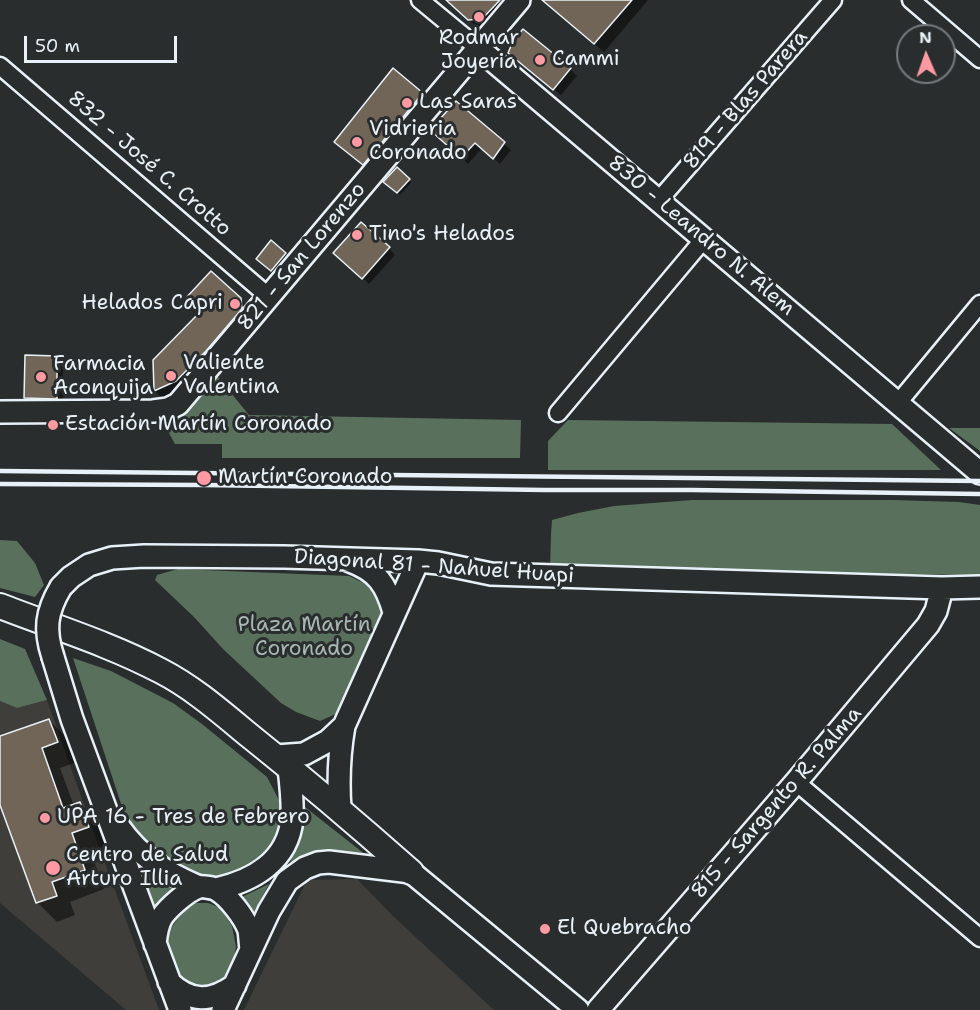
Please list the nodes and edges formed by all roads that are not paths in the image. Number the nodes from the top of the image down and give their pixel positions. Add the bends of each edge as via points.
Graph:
1 (420, 0) edge
2 (519, 0) edge
3 (833, 0) edge
4 (911, 0) edge
5 (478, 48) junction
6 (980, 59) edge
7 (0, 66) edge
8 (658, 200) junction
9 (704, 239) junction
10 (268, 296) junction
11 (980, 304) edge
12 (898, 403) junction
13 (0, 412) edge
14 (558, 413) dead end
15 (980, 473) edge
16 (346, 560) junction
17 (418, 561) junction
18 (980, 587) edge
19 (942, 588) junction
20 (0, 606) edge
21 (394, 612) junction
22 (344, 726) junction
23 (283, 762) junction
24 (796, 782) junction
25 (340, 810) junction
26 (107, 811) junction
27 (411, 872) junction
28 (207, 888) junction
29 (980, 938) edge
30 (155, 944) junction
31 (251, 949) junction
32 (169, 982) junction
33 (236, 985) junction
34 (180, 1010) edge
35 (223, 1010) edge
36 (578, 1010) edge
37 (598, 1010) edge

1 - 5 street, 830 - Leandro N. Alem
2 - 5 street, 821 - San Lorenzo
3 - 8 street, 819 - Blas Parera
4 - 6 street
5 - 8 street, 830 - Leandro N. Alem
5 - 10 street, 821 - San Lorenzo
7 - 10 street, 832 - José C. Crotto
8 - 9 street, 830 - Leandro N. Alem
9 - 12 street, 830 - Leandro N. Alem
9 - 14 street
10 - 13 street, 821 - San Lorenzo via 178,404 168,409
11 - 12 street
12 - 15 street, 830 - Leandro N. Alem
16 - 17 street, Diagonal 81 - Nahuel Huapi
16 - 21 street via 364,566 379,578
16 - 26 street, Diagonal 81 - Nahuel Huapi, bridge via 284,556 112,558 89,565 61,587 48,621 48,643
17 - 19 street, Diagonal 81 - Nahuel Huapi via 491,574
17 - 21 street
18 - 19 street, Diagonal 81 - Nahuel Huapi
19 - 24 street, 815 - Sargento R. Palma via 928,625
20 - 23 main road via 109,646 163,672
21 - 22 street
22 - 23 street via 328,741
22 - 25 street via 339,753
23 - 25 main road
23 - 28 street via 292,799 292,822 281,851 266,868 248,879 235,885
24 - 29 street
24 - 37 street, 815 - Sargento R. Palma
25 - 27 main road
26 - 28 street, Diagonal 81 - Nahuel Huapi via 138,850 172,875
26 - 30 street, Diagonal 81 - Nahuel Huapi
27 - 31 street via 329,862 305,868 287,881
27 - 36 street
28 - 30 street via 169,908 161,918
28 - 31 street via 235,907 243,918
30 - 32 street
31 - 33 street
32 - 33 street via 188,996 204,998
32 - 34 street
33 - 35 street

